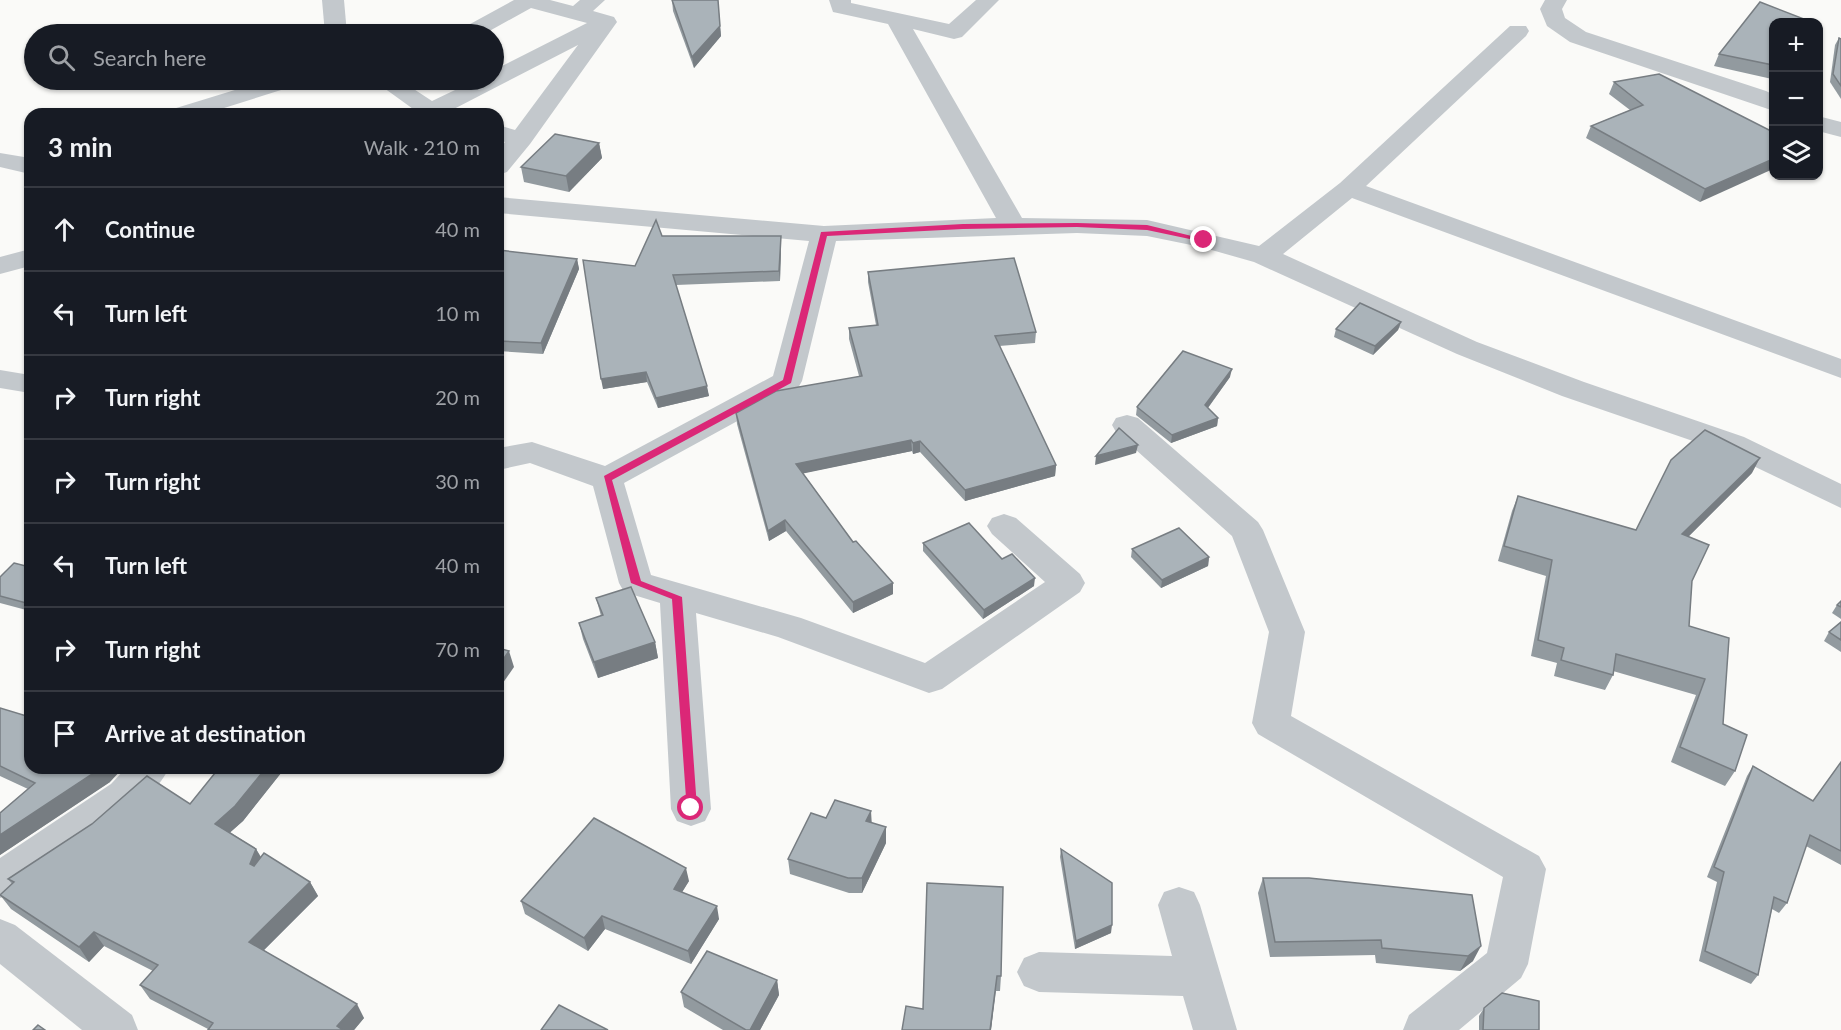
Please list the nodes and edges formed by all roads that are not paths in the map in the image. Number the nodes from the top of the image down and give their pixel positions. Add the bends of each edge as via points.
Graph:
1 (333, 0) edge
2 (840, 0) edge
3 (988, 0) edge
4 (1556, 0) edge
5 (585, 6) edge
6 (896, 19) junction
7 (606, 22) junction
8 (335, 24) edge
9 (487, 24) edge
10 (1518, 31) dead end
11 (504, 73) edge
12 (257, 90) edge
13 (401, 90) edge
14 (474, 90) edge
15 (1769, 102) edge
16 (200, 108) edge
17 (430, 108) edge
18 (443, 108) edge
19 (1823, 125) edge
20 (1841, 130) edge
21 (509, 136) edge
22 (24, 149) edge
23 (0, 153) edge
24 (0, 160) edge
25 (24, 165) edge
26 (1349, 188) junction
27 (504, 206) edge
28 (1013, 226) junction
29 (824, 234) junction
30 (1264, 256) junction
31 (24, 259) edge
32 (0, 266) edge
33 (1841, 369) edge
34 (0, 379) edge
35 (24, 383) edge
36 (1126, 425) dead end
37 (504, 458) edge
38 (607, 479) junction
39 (1841, 497) edge
40 (1004, 526) dead end
41 (677, 597) junction
42 (145, 774) edge
43 (691, 808) dead end
44 (0, 880) edge
45 (1179, 905) dead end
46 (0, 938) edge
47 (1040, 972) dead end
48 (1200, 977) junction
49 (116, 1030) edge
50 (1215, 1030) edge
51 (1425, 1030) edge

1 - 8 street
2 - 6 street via 841,7
3 - 6 street via 954,32
4 - 15 street via 1551,9 1555,21 1578,37
5 - 7 street
5 - 9 street via 528,1
6 - 28 street
7 - 11 street
7 - 21 street
10 - 26 street
12 - 16 street
13 - 17 street
14 - 18 street
19 - 20 street
22 - 23 street
24 - 25 street
26 - 30 street
26 - 33 street
27 - 29 street
28 - 29 street
28 - 30 street via 1147,228
29 - 38 street via 788,381
30 - 39 street via 1467,348 1733,444
31 - 32 street
34 - 35 street
36 - 51 street via 1246,530 1287,632 1271,723 1526,869 1506,964
37 - 38 street via 532,452
38 - 41 street via 636,583
40 - 41 street via 1068,583 929,679 788,627
41 - 43 street
42 - 44 street via 125,796
45 - 48 street
46 - 49 street
47 - 48 street
48 - 50 street

